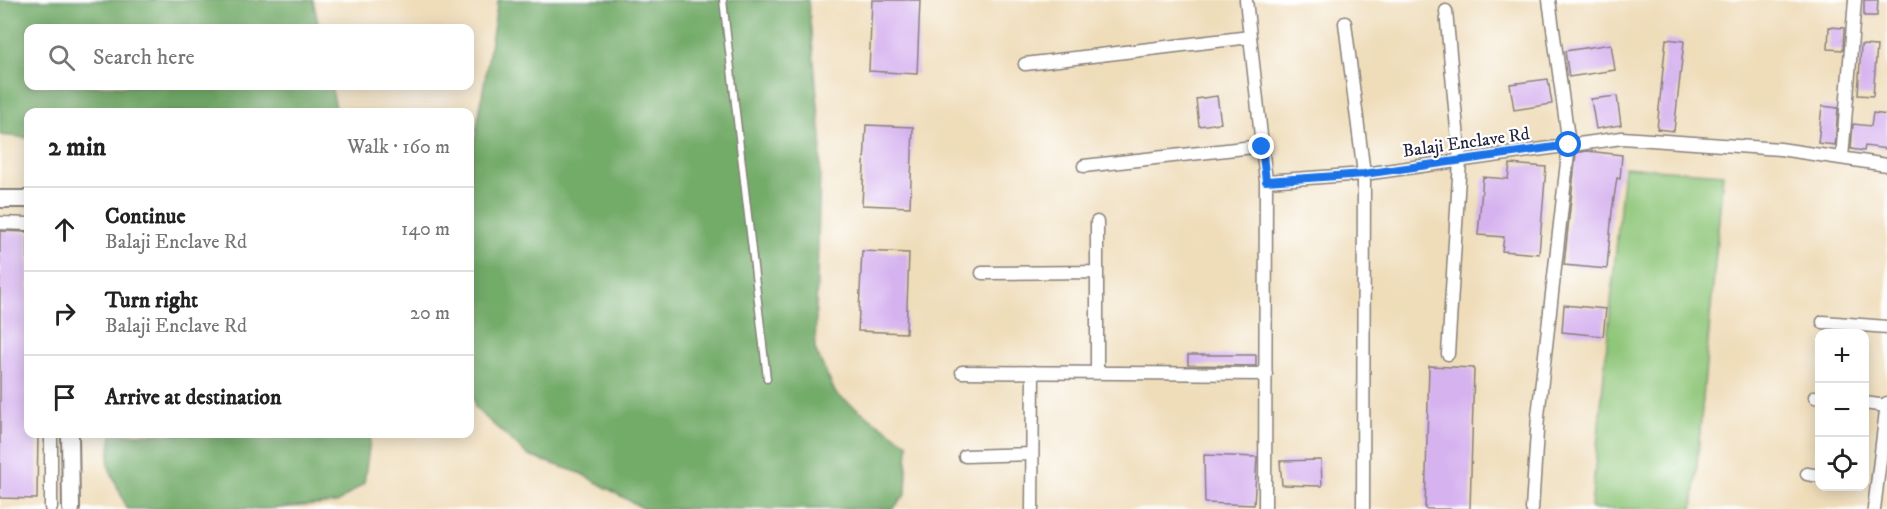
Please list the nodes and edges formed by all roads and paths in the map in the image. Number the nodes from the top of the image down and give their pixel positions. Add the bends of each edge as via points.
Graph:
1 (723, 0) edge
2 (1246, 0) edge
3 (1549, 0) edge
4 (1855, 0) edge
5 (1446, 11) dead end
6 (1345, 23) dead end
7 (1250, 37) junction
8 (1025, 64) dead end
9 (1569, 145) junction
10 (1262, 147) junction
11 (1842, 158) junction
12 (1460, 161) junction
13 (1887, 165) edge
14 (1084, 166) dead end
15 (1364, 174) junction
16 (1266, 181) junction
17 (0, 199) edge
18 (24, 199) edge
19 (1097, 222) dead end
20 (0, 223) edge
21 (24, 224) edge
22 (1097, 272) junction
23 (982, 273) dead end
24 (1823, 322) dead end
25 (1887, 327) edge
26 (1448, 354) dead end
27 (962, 372) dead end
28 (1033, 372) junction
29 (1097, 373) junction
30 (1266, 374) junction
31 (767, 379) dead end
32 (1869, 403) edge
33 (1887, 404) edge
34 (51, 438) edge
35 (70, 438) edge
36 (1032, 454) junction
37 (965, 456) dead end
38 (1870, 484) edge
39 (51, 508) edge
40 (71, 509) edge
41 (1032, 509) edge
42 (1265, 509) edge
43 (1363, 509) edge
44 (1532, 509) edge
45 (1874, 509) edge

1 - 31 lane
2 - 7 street
3 - 9 street
4 - 11 street
5 - 12 street
6 - 15 street
7 - 8 street
7 - 10 street
9 - 11 street, Balaji Enclave Rd via 1622,138 1780,149
9 - 12 street, Balaji Enclave Rd
9 - 44 street via 1538,416
10 - 14 street
10 - 16 street
11 - 13 street, Balaji Enclave Rd
12 - 15 street, Balaji Enclave Rd
12 - 26 street
15 - 16 street, Balaji Enclave Rd
15 - 43 street
16 - 30 street
17 - 18 main road
19 - 22 street
20 - 21 street
22 - 23 street
22 - 29 street
24 - 25 street
27 - 28 street
28 - 29 street
28 - 36 street
29 - 30 street
30 - 42 street
32 - 33 street
33 - 38 street
34 - 39 street
35 - 40 main road
36 - 37 street
36 - 41 street
38 - 45 street

